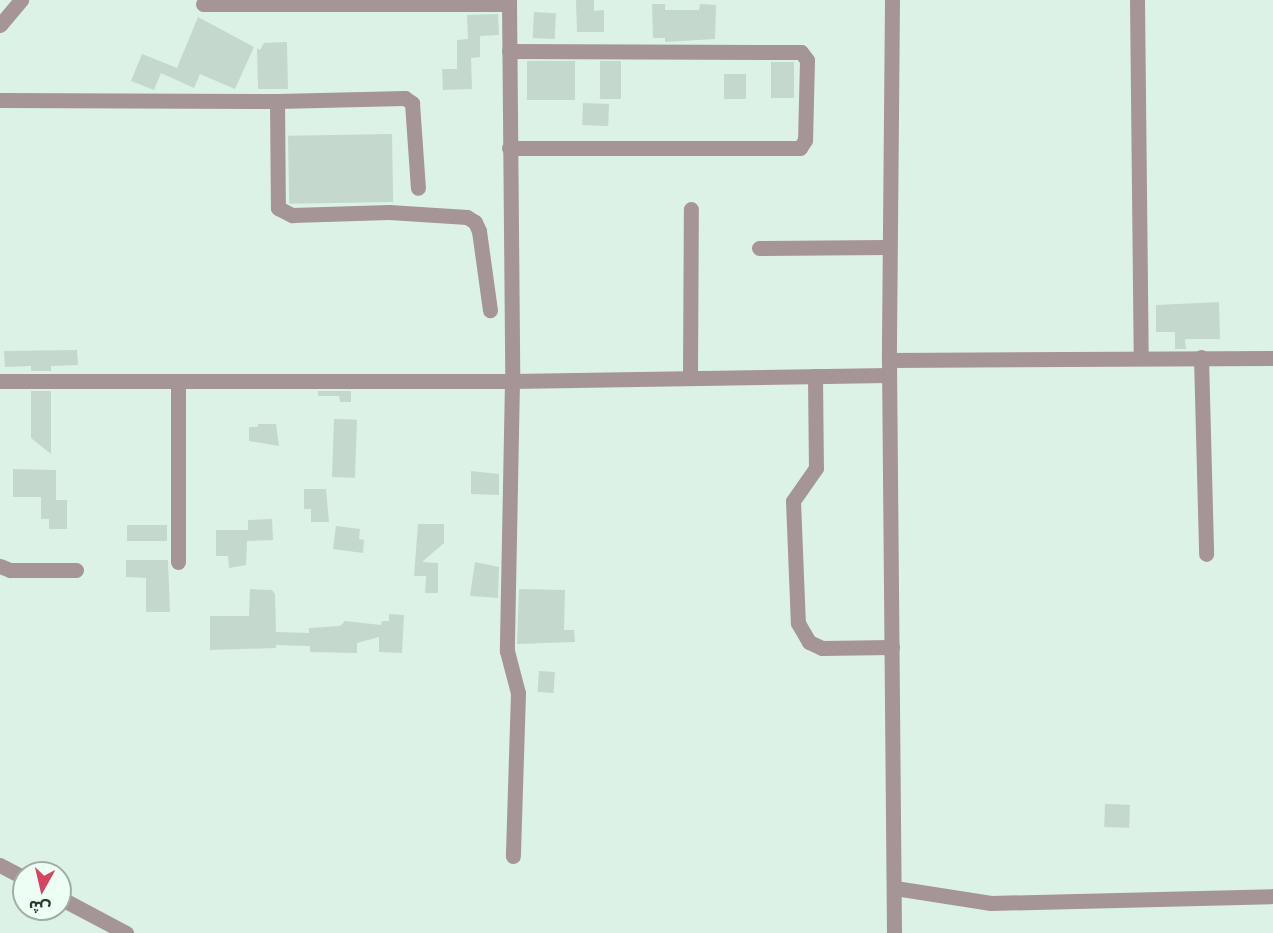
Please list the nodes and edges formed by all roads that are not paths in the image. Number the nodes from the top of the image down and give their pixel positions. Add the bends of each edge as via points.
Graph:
1 (21, 0) edge
2 (892, 0) edge
3 (1137, 0) edge
4 (427, 2) edge
5 (509, 2) edge
6 (203, 4) dead end
7 (0, 25) edge
8 (509, 51) junction
9 (0, 100) edge
10 (277, 100) junction
11 (509, 148) junction
12 (418, 188) dead end
13 (691, 209) dead end
14 (888, 247) junction
15 (759, 248) dead end
16 (490, 310) dead end
17 (1141, 356) junction
18 (1201, 357) junction
19 (1273, 358) edge
20 (889, 367) junction
21 (815, 376) junction
22 (690, 377) junction
23 (0, 381) edge
24 (178, 381) junction
25 (512, 381) junction
26 (1206, 554) dead end
27 (178, 562) dead end
28 (0, 566) edge
29 (76, 570) dead end
30 (892, 647) junction
31 (513, 856) dead end
32 (895, 888) junction
33 (1273, 896) edge
34 (72, 904) edge
35 (126, 933) edge
36 (894, 933) edge

1 - 7 street
2 - 14 street
3 - 17 street
4 - 5 street
4 - 6 street
5 - 8 street
8 - 11 street
8 - 11 street via 801,52 807,60 805,140 800,148
9 - 10 street
10 - 12 street via 405,98 412,103
10 - 16 street via 278,208 292,215 389,212 467,217 479,231
11 - 25 street
13 - 22 street
14 - 15 street
14 - 20 street
17 - 18 street
17 - 20 street
18 - 19 street
18 - 26 street
20 - 21 street
20 - 30 street
21 - 22 street
21 - 30 street via 816,468 793,501 798,623 809,642 822,648
22 - 25 street
23 - 24 street
24 - 25 street
24 - 27 street
25 - 31 street via 507,651 518,693
28 - 29 street via 10,570
30 - 32 street
32 - 33 street via 991,903
32 - 36 street
34 - 35 street

